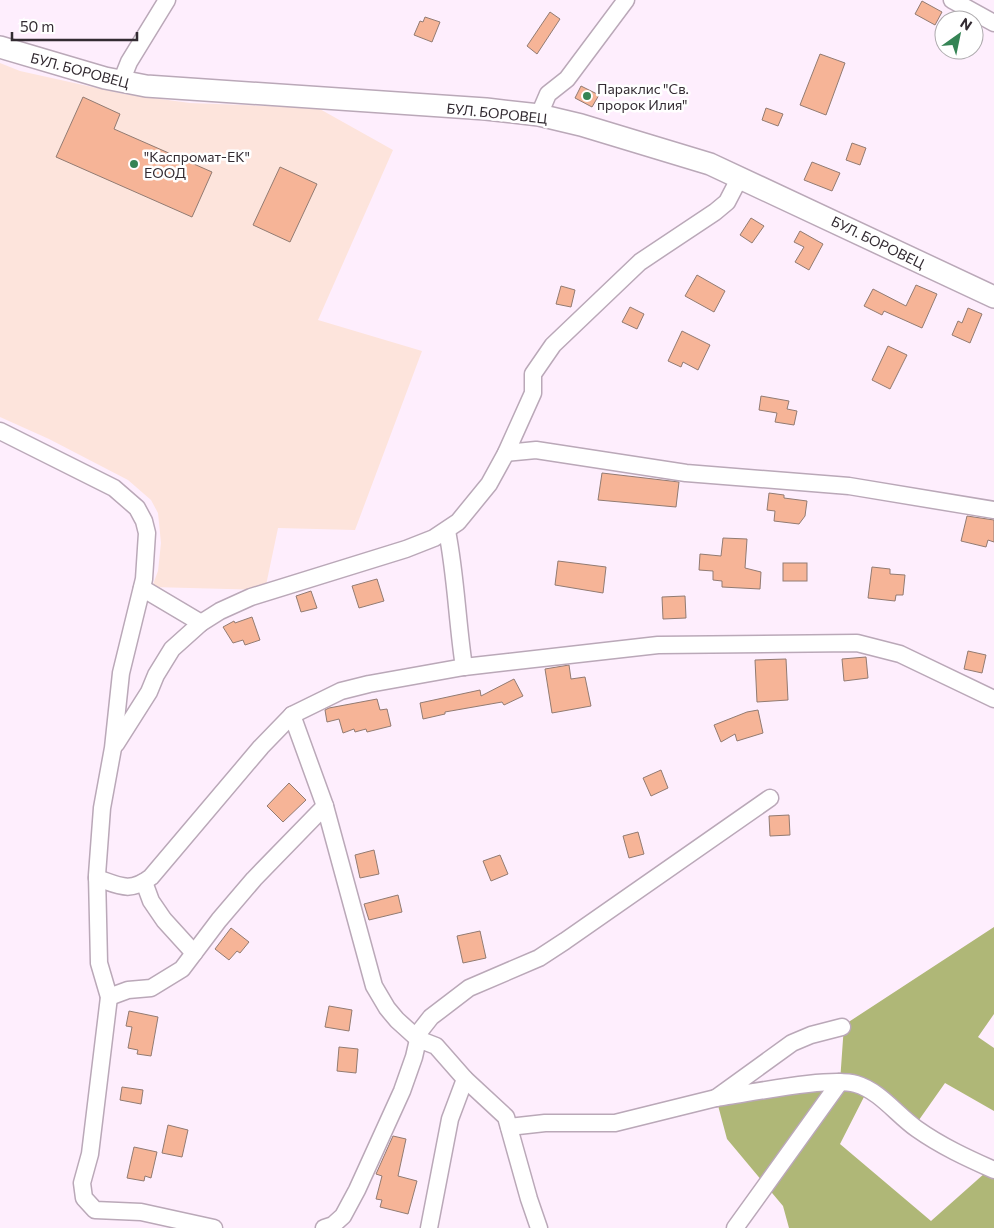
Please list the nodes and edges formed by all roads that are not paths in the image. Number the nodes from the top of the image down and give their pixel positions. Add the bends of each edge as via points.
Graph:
1 (167, 0) edge
2 (626, 0) edge
3 (952, 0) edge
4 (994, 23) edge
5 (0, 47) edge
6 (121, 82) junction
7 (539, 116) junction
8 (740, 177) junction
9 (994, 297) edge
10 (0, 431) edge
11 (506, 453) junction
12 (994, 510) edge
13 (447, 531) junction
14 (142, 588) junction
15 (201, 624) junction
16 (464, 666) junction
17 (994, 700) edge
18 (292, 715) junction
19 (113, 748) junction
20 (770, 798) dead end
21 (325, 806) junction
22 (97, 878) junction
23 (144, 882) junction
24 (194, 953) junction
25 (109, 997) junction
26 (842, 1028) dead end
27 (418, 1038) junction
28 (465, 1079) junction
29 (840, 1082) junction
30 (716, 1098) junction
31 (510, 1128) junction
32 (994, 1170) edge
33 (214, 1228) edge
34 (324, 1228) edge
35 (429, 1228) edge
36 (539, 1228) edge
37 (735, 1228) edge

1 - 6 street via 129,62
2 - 7 street via 567,79 548,94
3 - 4 street
5 - 6 street, БУЛ. БОРОВЕЦ
6 - 7 street, БУЛ. БОРОВЕЦ via 486,109
7 - 8 street, БУЛ. БОРОВЕЦ via 681,154
8 - 9 street, БУЛ. БОРОВЕЦ
8 - 11 street via 726,202 716,212 640,262 553,345 532,374 533,393
10 - 14 street via 114,488 137,508 147,532
11 - 12 street via 536,450 686,473 849,486
11 - 13 street via 478,499
13 - 15 street via 406,549 250,597
13 - 16 street via 454,564 455,604
14 - 15 street
14 - 19 street via 121,673
15 - 19 street via 172,649
16 - 17 street via 658,645 857,643 900,654
16 - 18 street via 342,691
18 - 21 street
18 - 23 street
19 - 22 street via 102,808
20 - 27 street via 539,958 469,988 454,998 431,1017
21 - 24 street via 254,879
21 - 27 street via 374,986 387,1008
22 - 23 street via 125,888 140,886
22 - 25 street via 99,963
23 - 24 street via 151,901 164,920
24 - 25 street via 182,969 160,984
25 - 33 street via 90,1154 82,1183 84,1198 95,1210 141,1212
26 - 30 street via 792,1043
27 - 28 street via 436,1046
27 - 34 street via 402,1091 358,1190 343,1216
28 - 31 street via 506,1118
28 - 35 street via 450,1119
29 - 30 street
29 - 32 street via 868,1089 934,1141
29 - 37 street
30 - 31 street via 615,1122 545,1122
31 - 36 street

